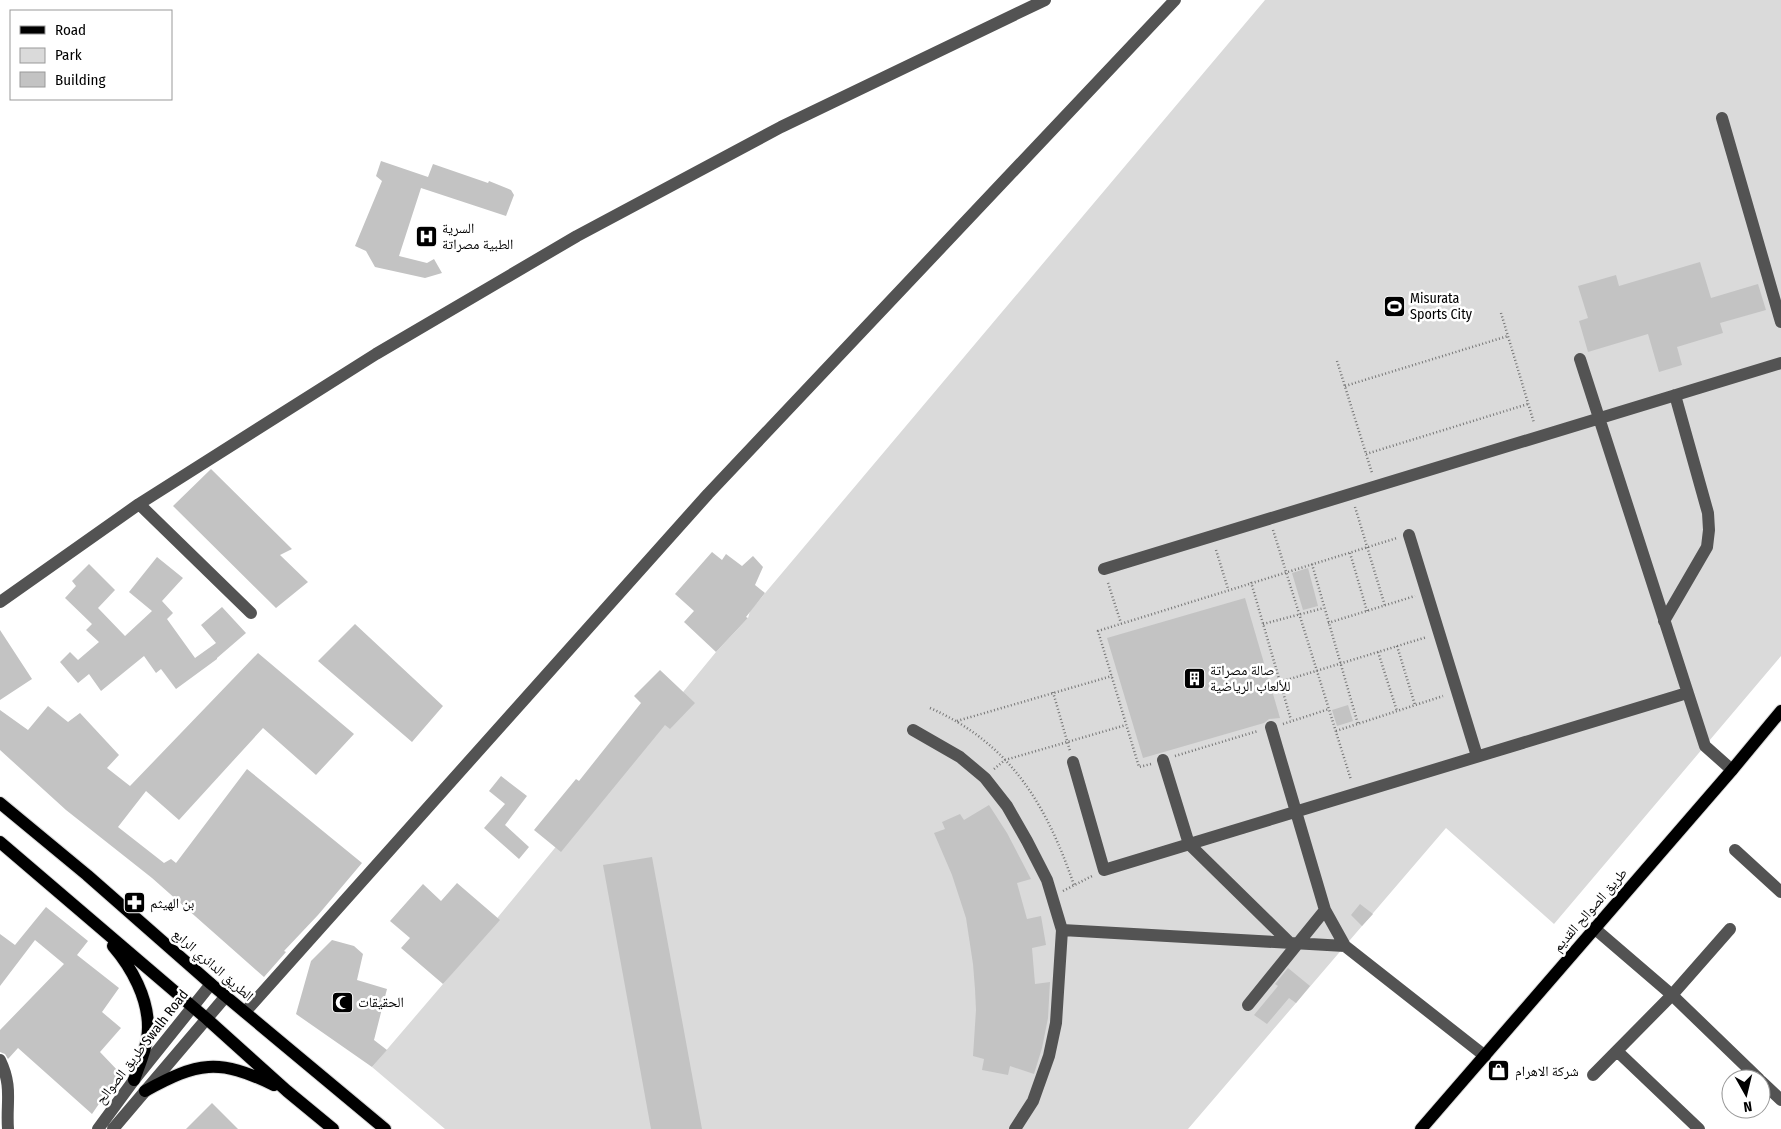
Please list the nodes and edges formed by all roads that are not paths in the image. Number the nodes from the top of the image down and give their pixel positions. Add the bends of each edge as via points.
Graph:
1 (1045, 0) edge
2 (1176, 0) edge
3 (1722, 118) dead end
4 (1781, 322) edge
5 (1580, 359) dead end
6 (1781, 362) edge
7 (1675, 395) junction
8 (1600, 418) junction
9 (139, 504) junction
10 (1409, 535) road end
11 (1104, 569) road end
12 (0, 602) edge
13 (251, 613) dead end
14 (1664, 621) junction
15 (1686, 693) junction
16 (1781, 711) edge
17 (1271, 727) road end
18 (913, 730) dead end
19 (1477, 756) junction
20 (1163, 760) road end
21 (1073, 762) road end
22 (1732, 770) junction
23 (0, 803) edge
24 (1296, 812) junction
25 (0, 842) edge
26 (1189, 844) junction
27 (1735, 850) dead end
28 (1781, 892) edge
29 (1325, 910) junction
30 (86, 917) junction
31 (1594, 928) junction
32 (1730, 929) dead end
33 (1062, 930) junction
34 (1294, 943) junction
35 (1345, 946) junction
36 (211, 984) junction
37 (1672, 995) junction
38 (226, 996) junction
39 (1248, 1005) dead end
40 (192, 1007) junction
41 (245, 1012) junction
42 (206, 1020) junction
43 (1617, 1051) junction
44 (1485, 1056) junction
45 (0, 1060) edge
46 (1749, 1069) edge
47 (1594, 1075) dead end
48 (134, 1080) junction
49 (1771, 1090) edge
50 (145, 1091) junction
51 (287, 1091) junction
52 (1781, 1100) edge
53 (8, 1129) edge
54 (98, 1129) edge
55 (113, 1129) edge
56 (333, 1129) edge
57 (384, 1129) edge
58 (1015, 1129) edge
59 (1421, 1129) edge
60 (1699, 1129) edge

1 - 9 street via 781,127 577,236 376,354
2 - 41 street via 708,494
3 - 4 street
5 - 8 street
6 - 7 street
7 - 8 street
7 - 14 street via 1708,513 1709,530 1707,547
8 - 11 street
8 - 14 street
9 - 12 street
9 - 13 street
10 - 19 street
14 - 15 street
15 - 19 street
15 - 22 street via 1705,746
16 - 22 main road, طريق الصوالح القديم
17 - 24 street
18 - 33 street via 960,756 985,778 1007,806 1047,880
19 - 24 street
20 - 26 street
21 - 26 street via 1104,870
22 - 31 main road, طريق الصوالح القديم
23 - 36 main road, الطريق الدائري الرابع
24 - 26 street
24 - 29 street
25 - 30 main road
26 - 34 street
27 - 28 street
29 - 34 street
29 - 35 street
30 - 40 main road
30 - 48 main road via 116,950 145,1002 148,1028
31 - 37 street
31 - 44 main road, طريق الصوالح القديم
32 - 37 street
33 - 34 street
33 - 58 street via 1056,1023 1049,1056 1033,1101
34 - 35 street
34 - 39 street
35 - 44 street
36 - 38 main road, الطريق الدائري الرابع
36 - 40 street, طريق الصوالح Swalh Road
37 - 43 street
37 - 46 street
38 - 41 main road, الطريق الدائري الرابع
38 - 42 street, طريق الصوالح Swalh Road
40 - 42 main road
40 - 48 street, طريق الصوالح Swalh Road
41 - 57 main road, الطريق الدائري الرابع
42 - 50 street, طريق الصوالح Swalh Road
42 - 51 main road
43 - 47 street
43 - 60 street
44 - 59 main road, طريق الصوالح القديم
45 - 53 street via 8,1085
48 - 54 street, طريق الصوالح Swalh Road
49 - 52 street
50 - 51 main road via 183,1071 220,1066 255,1076
50 - 55 street, طريق الصوالح Swalh Road
51 - 56 main road

